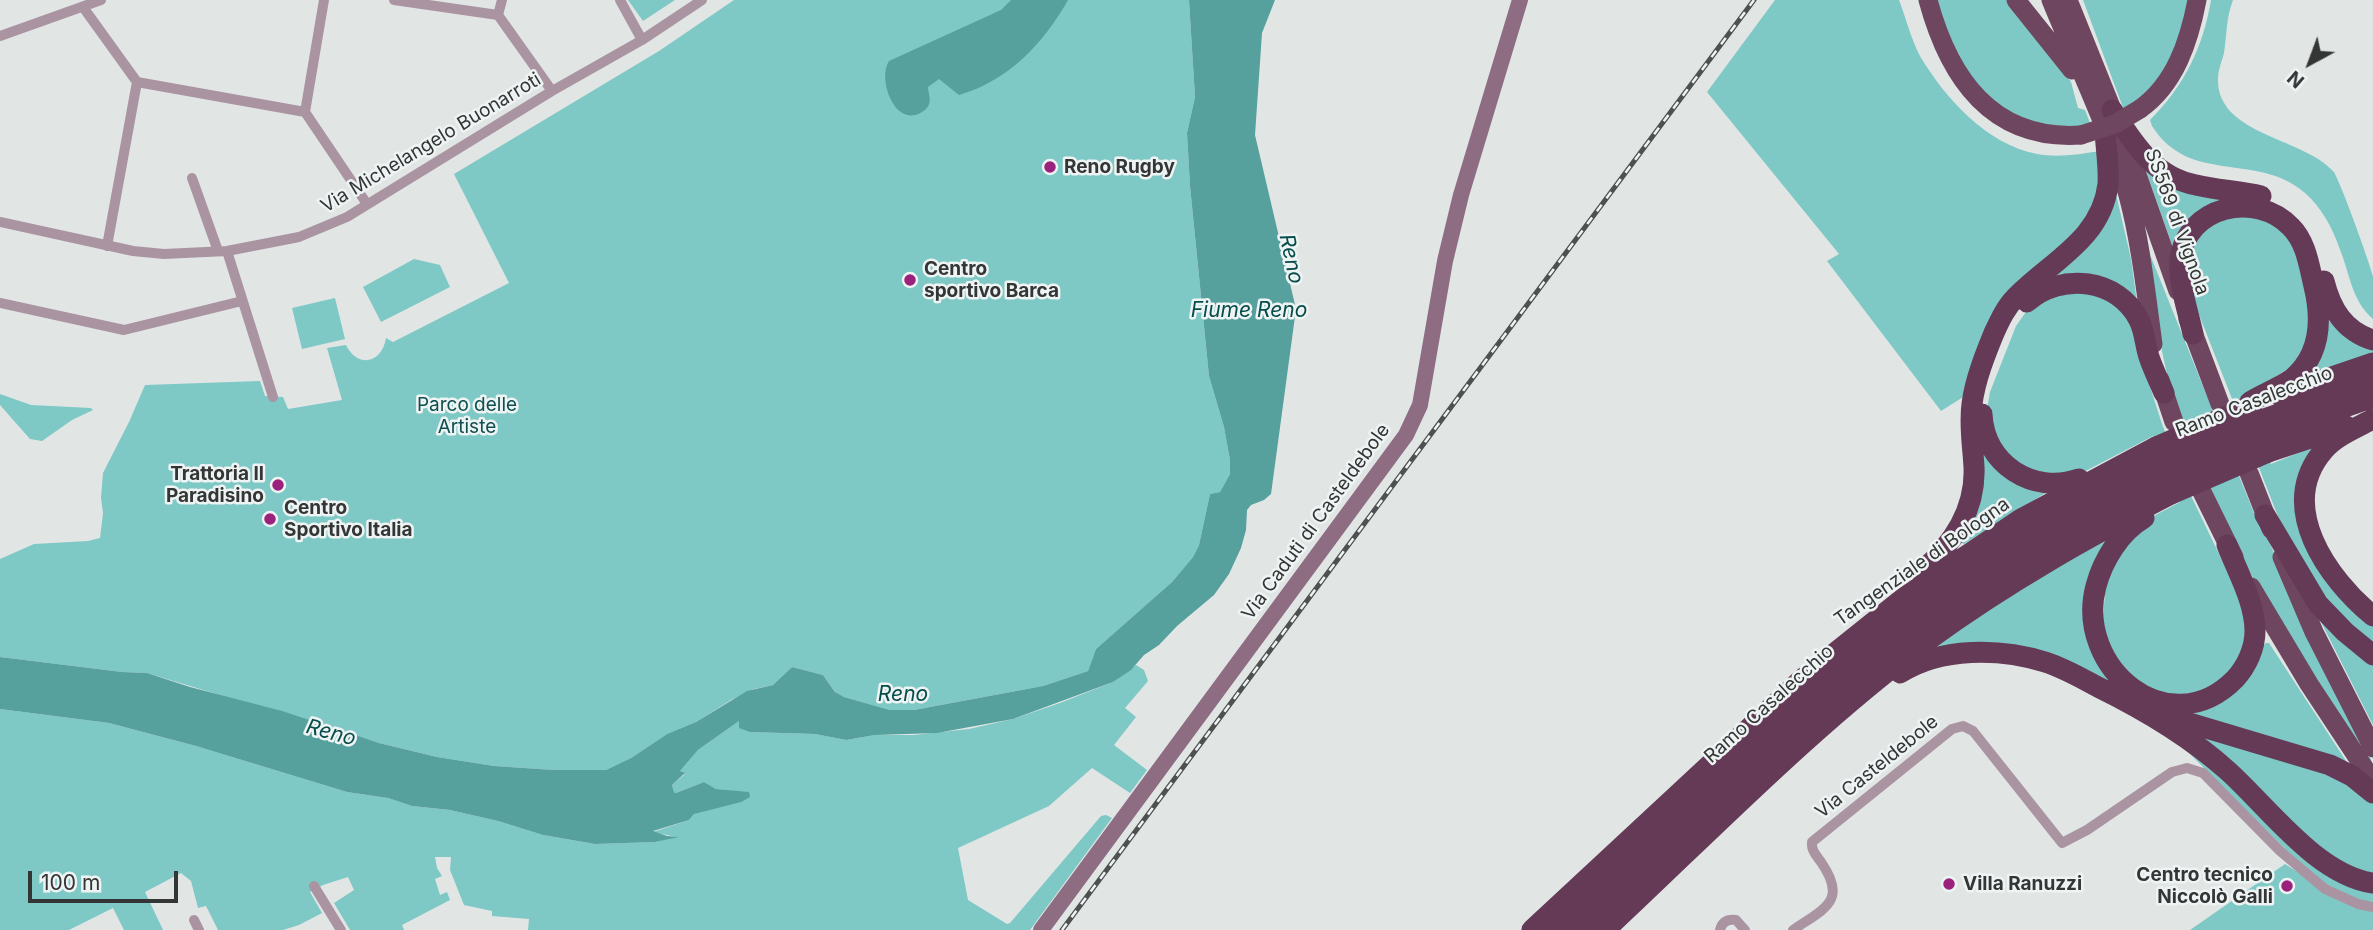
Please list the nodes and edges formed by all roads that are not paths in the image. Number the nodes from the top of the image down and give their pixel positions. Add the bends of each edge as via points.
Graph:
1 (101, 0) edge
2 (324, 0) edge
3 (394, 0) edge
4 (502, 0) edge
5 (620, 0) edge
6 (702, 0) edge
7 (1520, 0) edge
8 (1928, 0) edge
9 (2016, 0) edge
10 (2051, 0) edge
11 (2068, 0) edge
12 (2076, 0) edge
13 (2197, 0) edge
14 (83, 7) junction
15 (498, 15) junction
16 (0, 36) edge
17 (642, 40) junction
18 (2091, 56) junction
19 (137, 82) junction
20 (552, 91) junction
21 (2091, 97) junction
22 (2112, 110) junction
23 (305, 112) junction
24 (2105, 131) junction
25 (192, 178) dead end
26 (368, 204) junction
27 (0, 222) edge
28 (107, 246) junction
29 (223, 251) junction
30 (242, 301) junction
31 (0, 303) edge
32 (2193, 334) junction
33 (2373, 340) edge
34 (2373, 362) edge
35 (2373, 381) edge
36 (2164, 393) junction
37 (273, 397) dead end
38 (2373, 400) edge
39 (2221, 410) junction
40 (2373, 418) edge
41 (2174, 422) dead end
42 (2257, 424) junction
43 (2127, 461) junction
44 (2249, 473) dead end
45 (2167, 475) junction
46 (2207, 484) junction
47 (2265, 515) junction
48 (2227, 545) junction
49 (2373, 617) edge
50 (1846, 642) junction
51 (2373, 655) edge
52 (2121, 699) junction
53 (2373, 748) edge
54 (1790, 757) junction
55 (2373, 781) edge
56 (2373, 793) edge
57 (2373, 883) edge
58 (314, 886) dead end
59 (2373, 907) edge
60 (341, 930) edge
61 (1041, 930) edge
62 (1532, 930) edge
63 (1558, 930) edge
64 (1581, 930) edge
65 (1605, 930) edge
66 (1720, 930) edge
67 (1745, 930) edge
68 (1793, 930) edge

1 - 14 street
2 - 23 street
3 - 15 street
4 - 15 street
5 - 17 street
6 - 17 street, Via Michelangelo Buonarroti
7 - 61 main road, Via Caduti di Casteldebole via 1461,195 1422,397 1406,435
8 - 13 highway, bridge via 1955,69 1991,111 2035,131 2081,135 2115,124 2157,95 2186,44
9 - 21 highway
10 - 21 highway
11 - 18 highway
12 - 18 highway
14 - 16 street
14 - 19 street
15 - 20 street
17 - 20 street, Via Michelangelo Buonarroti
18 - 22 highway, SS569 di Vignola
19 - 23 street
19 - 28 street
20 - 26 street, Via Michelangelo Buonarroti
21 - 24 highway, SS569 di Vignola
22 - 32 highway, SS569 di Vignola
22 - 33 highway via 2142,154 2170,177 2265,197 2288,208 2308,231 2340,319
23 - 26 street
24 - 36 highway, SS569 di Vignola via 2133,215
24 - 50 highway via 2108,185 2097,219 2005,312 1975,387 1974,486 1962,525 1940,554 1878,607
25 - 29 street
26 - 29 street, Via Michelangelo Buonarroti via 299,237
27 - 28 street, Via Michelangelo Buonarroti
28 - 29 street, Via Michelangelo Buonarroti via 164,254
29 - 30 street
30 - 31 street via 124,330
30 - 37 street
32 - 39 highway, SS569 di Vignola
32 - 42 highway via 2180,263 2194,228 2232,206 2259,208 2285,221 2305,253 2319,309 2319,331 2308,359 2280,386
34 - 42 highway, Tangenziale di Bologna
35 - 42 highway, Ramo Casalecchio
36 - 41 highway, SS569 di Vignola
36 - 43 highway via 2140,321 2112,292 2088,283 2060,284 2035,295 2016,315 1983,401 1987,439 1998,455 2028,479 2056,485
38 - 42 highway, Ramo Casalecchio
39 - 42 highway, Tangenziale di Bologna, bridge
39 - 45 highway, Tangenziale di Bologna, bridge
40 - 42 highway, Tangenziale di Bologna
40 - 49 highway via 2323,451 2307,480 2304,505 2309,531 2323,560 2342,587
42 - 45 highway, Ramo Casalecchio, bridge
42 - 46 highway, Tangenziale di Bologna, bridge
43 - 45 highway, Tangenziale di Bologna
43 - 50 highway, Tangenziale di Bologna via 2000,533
44 - 47 highway
45 - 46 highway, bridge
45 - 48 highway via 2139,521 2109,555 2096,588 2092,619 2098,643 2109,666 2126,685 2148,698 2183,704 2213,695 2238,676 2249,658 2255,628
45 - 54 highway, Tangenziale di Bologna via 2064,551 1957,620 1870,686
45 - 63 highway, Ramo Casalecchio via 2095,498 1931,599 1810,695
45 - 64 highway, Ramo Casalecchio via 2004,569 1917,629 1810,716
46 - 48 highway
47 - 51 highway via 2318,604
47 - 53 highway via 2314,632
48 - 55 highway
50 - 62 highway, Tangenziale di Bologna
52 - 54 highway via 2035,659 2001,653 1952,655 1915,664 1895,676
52 - 56 highway via 2322,761
52 - 57 highway via 2212,756 2333,869
54 - 65 highway, Tangenziale di Bologna
58 - 60 street
59 - 68 street, Via Casteldebole via 2325,890 2203,774 2187,768 2172,772 2062,843 1973,731 1963,726 1952,729 1812,842 1811,848 1835,888 1831,903
66 - 67 street via 1730,919

